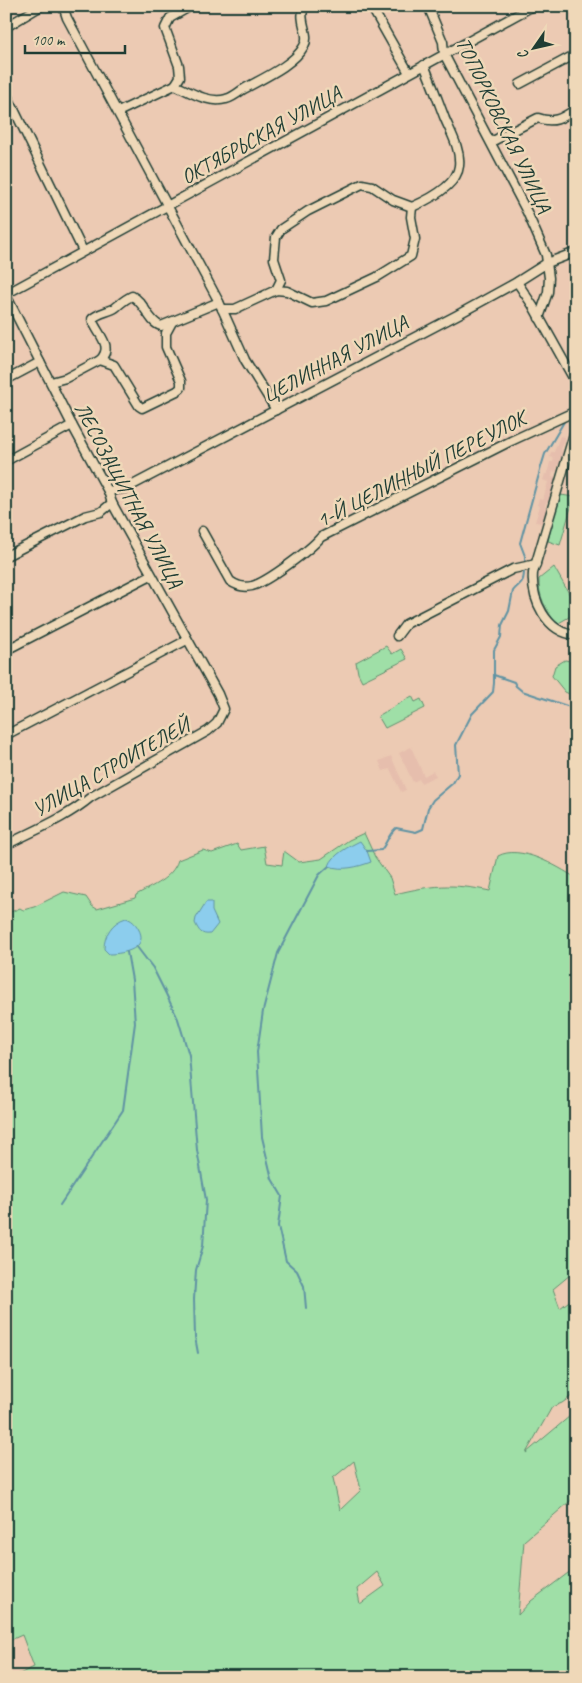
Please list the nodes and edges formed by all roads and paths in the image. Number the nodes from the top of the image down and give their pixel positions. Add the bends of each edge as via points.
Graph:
1 (41, 6) edge
2 (63, 6) edge
3 (191, 6) edge
4 (304, 6) edge
5 (371, 6) edge
6 (428, 6) edge
7 (532, 6) edge
8 (6, 27) edge
9 (444, 54) junction
10 (576, 54) edge
11 (424, 65) junction
12 (408, 73) junction
13 (520, 84) dead end
14 (175, 85) junction
15 (6, 93) edge
16 (576, 110) edge
17 (118, 112) junction
18 (491, 142) junction
19 (167, 206) junction
20 (412, 207) junction
21 (83, 251) junction
22 (576, 252) edge
23 (547, 263) junction
24 (517, 282) junction
25 (276, 290) junction
26 (6, 294) edge
27 (220, 306) junction
28 (540, 318) junction
29 (172, 322) junction
30 (100, 360) junction
31 (40, 362) junction
32 (6, 380) edge
33 (50, 382) junction
34 (576, 384) edge
35 (276, 410) junction
36 (576, 411) edge
37 (72, 425) junction
38 (576, 427) edge
39 (6, 462) edge
40 (108, 491) junction
41 (112, 504) junction
42 (202, 531) dead end
43 (6, 556) edge
44 (536, 564) junction
45 (151, 575) junction
46 (576, 635) edge
47 (397, 636) dead end
48 (187, 640) junction
49 (6, 650) edge
50 (224, 710) joint
51 (6, 735) edge
52 (6, 845) edge

1 - 8 street
2 - 17 street
3 - 14 street via 170,18 164,28 179,66 180,77
4 - 14 street via 301,15 307,36 305,46 282,67 226,100 206,99
5 - 12 street
6 - 9 street, ТОПОРКОВСКАЯ УЛИЦА via 443,42
7 - 9 street, ОКТЯБРЬСКАЯ УЛИЦА
9 - 11 street, ОКТЯБРЬСКАЯ УЛИЦА
9 - 18 street, ТОПОРКОВСКАЯ УЛИЦА
10 - 13 street
11 - 12 street, ОКТЯБРЬСКАЯ УЛИЦА
11 - 20 street via 457,150 459,166 449,184 431,199
12 - 19 street, ОКТЯБРЬСКАЯ УЛИЦА
14 - 17 street
15 - 21 street
16 - 18 street via 558,120 538,118
17 - 19 street
18 - 23 street, ТОПОРКОВСКАЯ УЛИЦА via 542,243
19 - 21 street, ОКТЯБРЬСКАЯ УЛИЦА
19 - 27 street
20 - 25 street via 415,240 411,256 377,277 326,301 312,303 287,291
20 - 25 street via 362,184 280,228 274,259 281,280
21 - 26 street, ОКТЯБРЬСКАЯ УЛИЦА
22 - 23 street, ЦЕЛИННАЯ УЛИЦА
23 - 24 street, ЦЕЛИННАЯ УЛИЦА
23 - 28 street, ТОПОРКОВСКАЯ УЛИЦА via 548,292
24 - 28 street
24 - 35 street, ЦЕЛИННАЯ УЛИЦА
25 - 27 street via 235,309
26 - 31 street, ЛЕСОЗАЩИТНАЯ УЛИЦА
27 - 29 street
27 - 35 street via 245,360
28 - 34 street
29 - 30 street via 161,326 156,324 138,299 132,296 125,298 115,308 92,319 106,350
29 - 30 street via 166,333 166,346 182,381 177,391 142,408 114,365
30 - 33 street via 66,378
31 - 32 street
31 - 33 street, ЛЕСОЗАЩИТНАЯ УЛИЦА
33 - 37 street, ЛЕСОЗАЩИТНАЯ УЛИЦА
35 - 40 street, ЦЕЛИННАЯ УЛИЦА via 127,488
36 - 42 street, 1-Й ЦЕЛИННЫЙ ПЕРЕУЛОК via 321,537 279,571 253,586 242,587 230,581
37 - 39 street
37 - 40 street, ЛЕСОЗАЩИТНАЯ УЛИЦА
38 - 44 street
40 - 41 street, ЛЕСОЗАЩИТНАЯ УЛИЦА
41 - 43 street
41 - 45 street, ЛЕСОЗАЩИТНАЯ УЛИЦА
44 - 46 street via 532,583 542,613 561,631
44 - 47 street via 513,569 406,624
45 - 48 street, ЛЕСОЗАЩИТНАЯ УЛИЦА
45 - 49 street
48 - 50 street, ЛЕСОЗАЩИТНАЯ УЛИЦА
48 - 51 street
50 - 52 street, УЛИЦА СТРОИТЕЛЕЙ via 217,723 197,738 91,796 56,820

